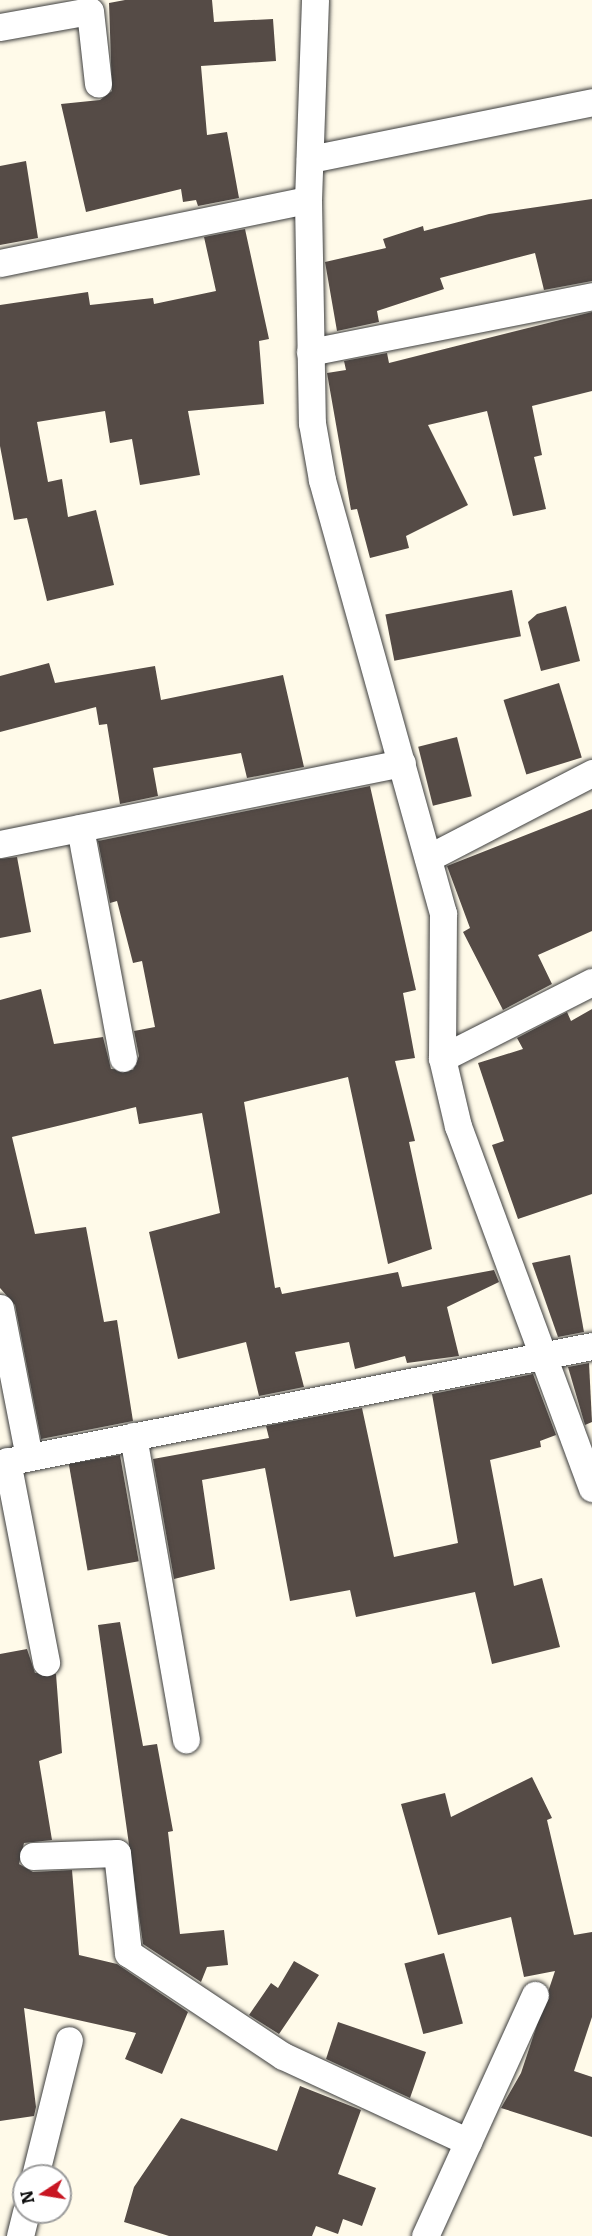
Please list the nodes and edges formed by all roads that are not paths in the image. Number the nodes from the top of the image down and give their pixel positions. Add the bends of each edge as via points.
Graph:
1 (315, 0) edge
2 (0, 27) edge
3 (98, 84) dead end
4 (592, 102) edge
5 (310, 159) junction
6 (308, 200) junction
7 (0, 263) edge
8 (592, 296) edge
9 (310, 352) junction
10 (402, 763) junction
11 (592, 774) edge
12 (80, 828) junction
13 (0, 844) edge
14 (428, 858) junction
15 (592, 982) edge
16 (442, 1058) junction
17 (123, 1059) dead end
18 (0, 1308) edge
19 (592, 1347) edge
20 (538, 1353) junction
21 (133, 1436) junction
22 (12, 1460) edge
23 (592, 1488) edge
24 (46, 1662) dead end
25 (186, 1739) dead end
26 (33, 1856) dead end
27 (535, 1995) dead end
28 (69, 2040) dead end
29 (468, 2142) junction
30 (38, 2164) edge
31 (425, 2236) edge

1 - 5 street
2 - 3 street via 90,11
4 - 5 street
5 - 6 street
6 - 7 street
6 - 9 street
8 - 9 street
9 - 10 street via 312,423 322,480
10 - 12 street
10 - 14 street
11 - 14 street
12 - 13 street
12 - 17 street
14 - 16 street via 443,913
15 - 16 street
16 - 20 street via 458,1126
18 - 22 street
19 - 20 street
20 - 21 street
20 - 23 street
21 - 22 street
21 - 25 street
22 - 24 street
26 - 29 street via 117,1853 128,1953 283,2056
27 - 29 street
28 - 30 street
29 - 31 street

